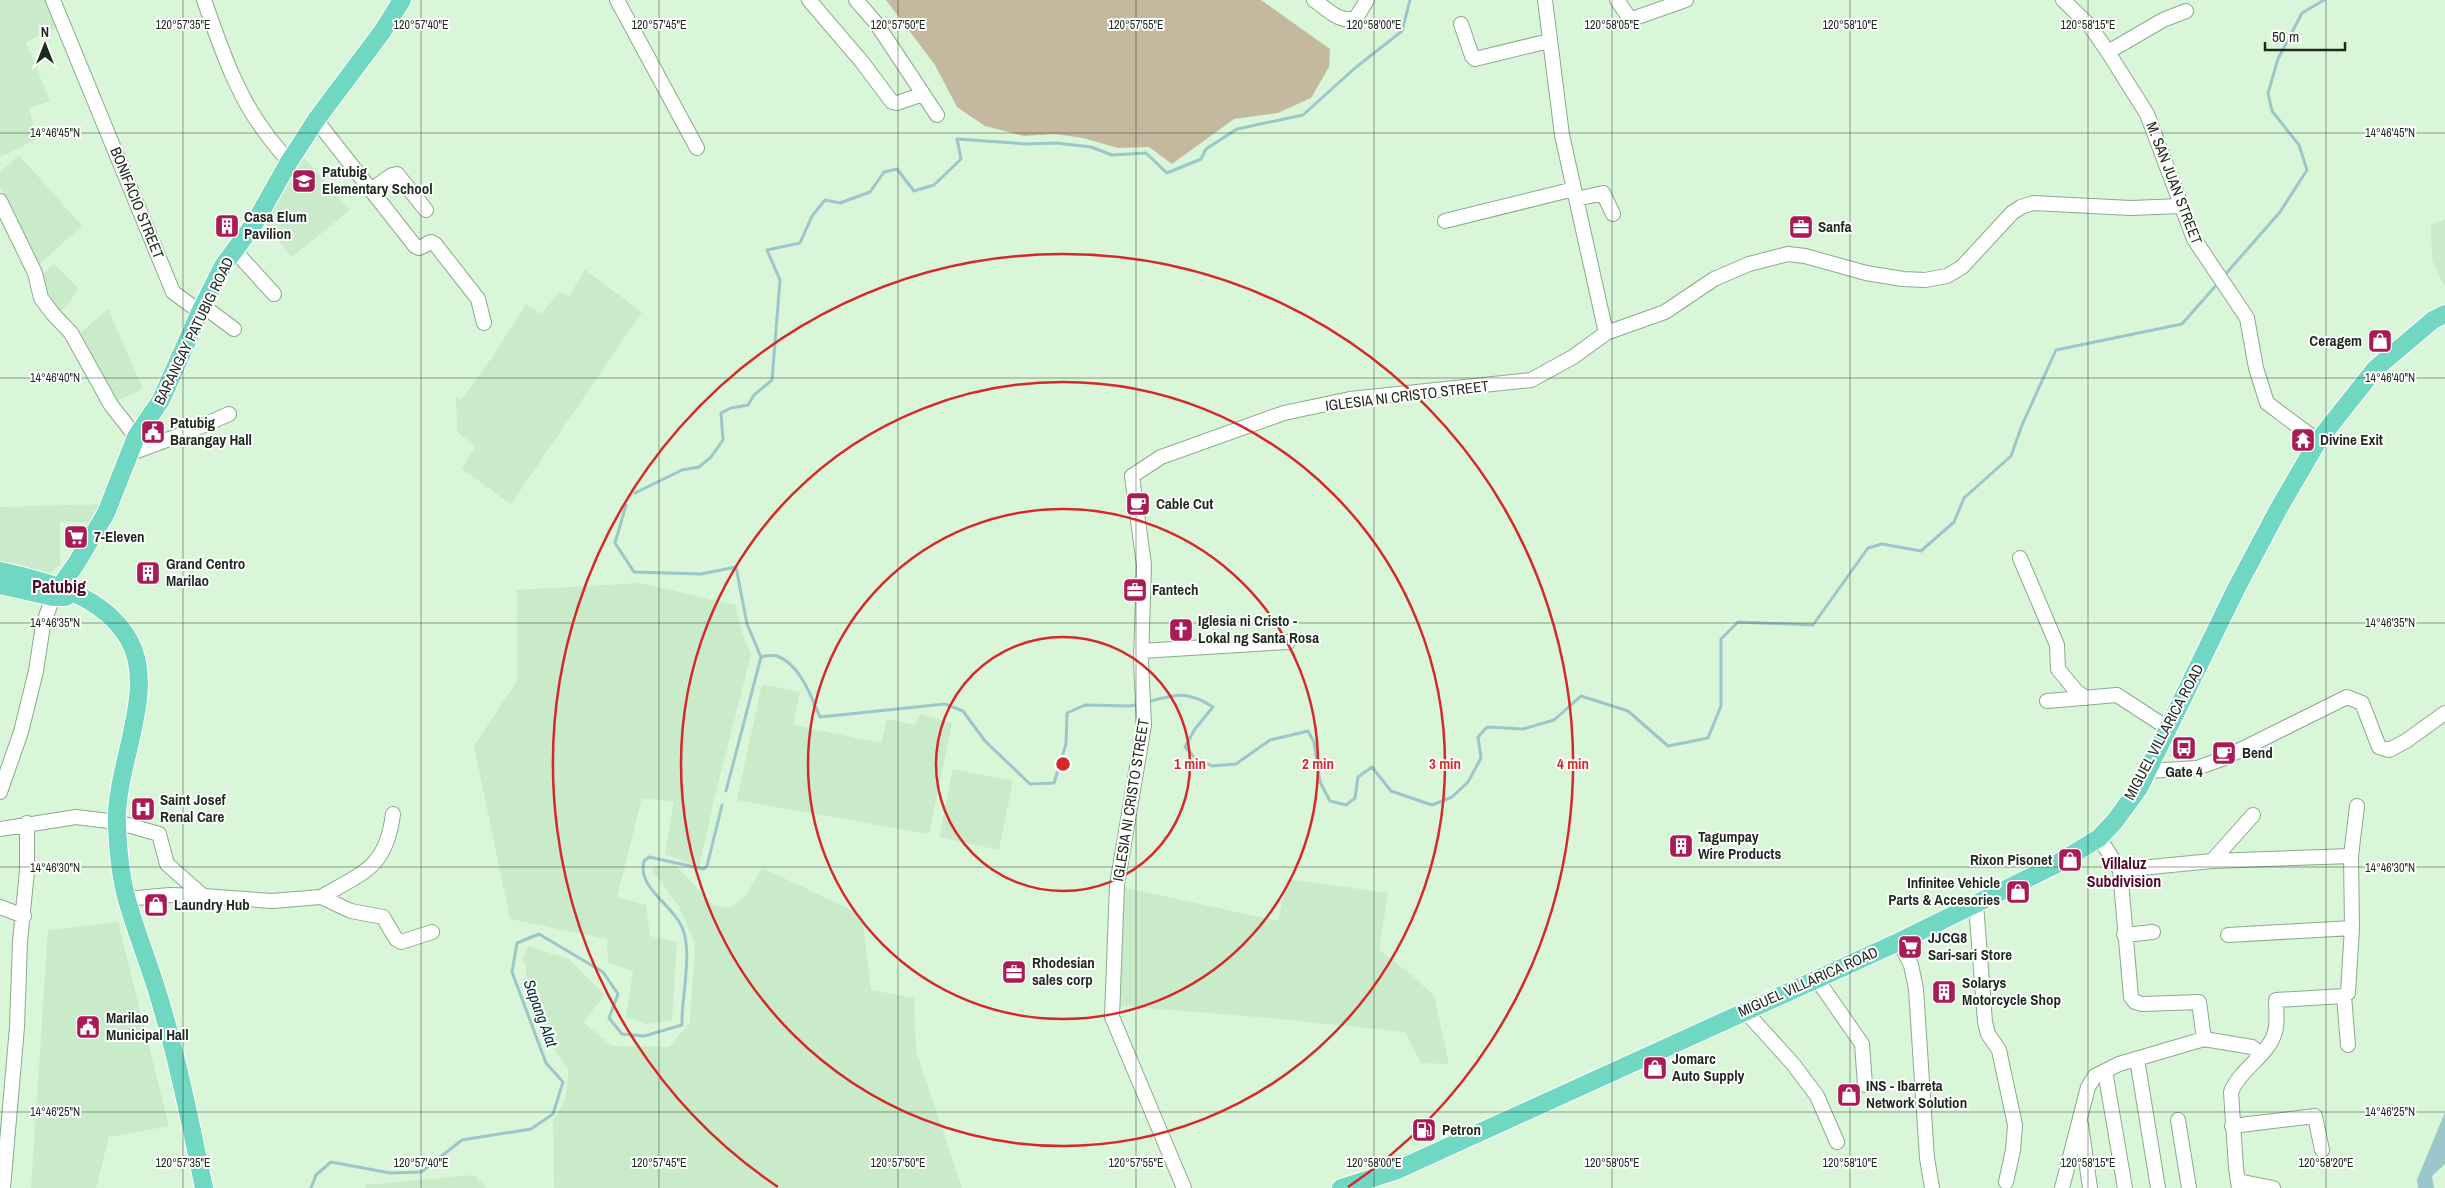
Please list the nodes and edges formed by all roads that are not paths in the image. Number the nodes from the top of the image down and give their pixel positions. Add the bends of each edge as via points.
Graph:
1 (53, 0) edge
2 (204, 0) edge
3 (402, 0) edge
4 (617, 0) edge
5 (809, 0) edge
6 (856, 0) edge
7 (1314, 0) edge
8 (1366, 0) edge
9 (1545, 0) edge
10 (1617, 0) edge
11 (1686, 0) edge
12 (2063, 0) edge
13 (2186, 11) dead end
14 (1461, 24) dead end
15 (1550, 41) junction
16 (2108, 52) junction
17 (923, 94) junction
18 (937, 115) dead end
19 (316, 120) junction
20 (697, 148) dead end
21 (289, 162) junction
22 (371, 190) junction
23 (1576, 194) junction
24 (0, 201) edge
25 (2181, 206) junction
26 (426, 210) dead end
27 (1613, 214) dead end
28 (1445, 221) dead end
29 (234, 250) junction
30 (274, 294) dead end
31 (202, 309) junction
32 (2445, 314) edge
33 (484, 323) dead end
34 (234, 329) dead end
35 (1606, 333) junction
36 (229, 414) dead end
37 (136, 437) junction
38 (2318, 441) junction
39 (129, 454) junction
40 (2020, 558) dead end
41 (0, 571) edge
42 (0, 585) edge
43 (56, 592) junction
44 (1288, 642) dead end
45 (1141, 651) junction
46 (2086, 698) junction
47 (2048, 701) dead end
48 (2445, 713) edge
49 (2169, 729) junction
50 (2148, 771) junction
51 (1, 788) edge
52 (2357, 806) dead end
53 (393, 814) dead end
54 (2253, 815) dead end
55 (117, 822) junction
56 (27, 823) junction
57 (0, 829) edge
58 (2099, 838) junction
59 (2351, 856) junction
60 (2212, 861) junction
61 (2120, 870) junction
62 (203, 896) junction
63 (321, 897) junction
64 (126, 899) junction
65 (1976, 904) junction
66 (0, 907) edge
67 (24, 916) junction
68 (2352, 928) junction
69 (432, 932) dead end
70 (2154, 932) dead end
71 (2124, 934) junction
72 (2228, 935) dead end
73 (1899, 941) junction
74 (1816, 978) junction
75 (2344, 996) junction
76 (1745, 1010) junction
77 (2204, 1039) junction
78 (2348, 1045) dead end
79 (2261, 1054) junction
80 (2137, 1059) junction
81 (2105, 1071) junction
82 (1865, 1085) dead end
83 (2080, 1119) junction
84 (2178, 1120) dead end
85 (2232, 1126) junction
86 (1837, 1142) dead end
87 (2322, 1150) dead end
88 (2006, 1182) dead end
89 (2239, 1185) edge
90 (3, 1188) edge
91 (204, 1188) edge
92 (1184, 1188) edge
93 (1341, 1188) edge
94 (1932, 1188) edge
95 (2062, 1188) edge
96 (2090, 1188) edge
97 (2125, 1188) edge
98 (2158, 1188) edge
99 (2189, 1188) edge
100 (2273, 1188) edge

1 - 31 street, BONIFACIO STREET via 173,292
2 - 21 street via 222,50 243,94 264,131
3 - 19 main road, BARANGAY PATUBIG ROAD
4 - 20 street
5 - 17 street via 892,102
6 - 17 street via 876,23
7 - 8 street via 1349,21 1356,18
9 - 15 street
10 - 11 street via 1632,19
12 - 16 street, M. SAN JUAN STREET via 2090,26
13 - 16 street via 2163,20
14 - 15 street via 1475,59
15 - 23 street via 1562,135
16 - 25 street, M. SAN JUAN STREET via 2148,114
17 - 18 street
19 - 21 main road, BARANGAY PATUBIG ROAD
19 - 22 street
21 - 29 main road, BARANGAY PATUBIG ROAD via 254,224
22 - 26 street via 397,174
22 - 33 street via 415,246 434,244 478,299
23 - 27 street via 1603,193
23 - 28 street
23 - 35 street
24 - 37 street via 35,273 41,298 71,333 111,405
25 - 35 street, IGLESIA NI CRISTO STREET via 2131,208 2033,203 2012,213 1962,267 1947,276 1925,280 1866,273 1788,254 1749,264 1714,279 1665,312
25 - 38 street, M. SAN JUAN STREET via 2194,239 2247,318 2256,368 2267,403
29 - 30 street
29 - 31 main road, BARANGAY PATUBIG ROAD
31 - 34 street, BONIFACIO STREET
31 - 37 main road, BARANGAY PATUBIG ROAD via 161,400
32 - 38 main road, MIGUEL VILLARICA ROAD via 2433,320 2375,369
35 - 45 street, IGLESIA NI CRISTO STREET via 1573,357 1531,380 1341,401 1284,413 1161,456 1132,476 1144,565
36 - 39 street
37 - 39 main road, BARANGAY PATUBIG ROAD
38 - 49 main road, MIGUEL VILLARICA ROAD via 2236,589
39 - 43 main road, BARANGAY PATUBIG ROAD via 106,513
40 - 46 street via 2057,644 2058,669
41 - 43 main road
42 - 43 main road
43 - 51 street via 43,625 36,672 21,732
43 - 55 main road via 82,598 111,616 130,640 140,669 136,714 124,763
44 - 45 street
45 - 92 street, IGLESIA NI CRISTO STREET via 1144,725 1117,885 1112,1017
46 - 47 street
46 - 49 street via 2117,695
48 - 50 street via 2406,742 2389,750 2379,746 2362,703 2347,697 2222,759 2197,768
49 - 50 main road, MIGUEL VILLARICA ROAD
50 - 58 main road, MIGUEL VILLARICA ROAD via 2115,821
52 - 59 street
53 - 63 street via 391,831 377,861
54 - 60 street
55 - 56 street via 76,817
55 - 62 street via 159,834 167,864
55 - 64 main road
56 - 57 street
56 - 67 street
58 - 61 street
58 - 65 main road, MIGUEL VILLARICA ROAD via 2055,865
59 - 60 street
59 - 68 street
60 - 61 street
61 - 71 street
62 - 63 street via 272,901
62 - 64 street
63 - 69 street via 351,912 383,917 401,942
64 - 91 main road via 166,1021
65 - 73 main road, MIGUEL VILLARICA ROAD
65 - 88 street via 1985,1022 1988,1034 1999,1050 2016,1125
66 - 67 street
67 - 90 street
68 - 72 street
68 - 75 street via 2348,993
70 - 71 street
71 - 77 street via 2131,997 2135,1002 2159,1004 2199,1002
73 - 74 main road, MIGUEL VILLARICA ROAD
73 - 94 street via 1911,965 1916,989 1927,1158
74 - 76 main road, MIGUEL VILLARICA ROAD
74 - 82 street via 1862,1044
75 - 78 street
75 - 79 street via 2276,1000 2275,1034
76 - 86 street via 1817,1096
76 - 93 main road, MIGUEL VILLARICA ROAD via 1395,1171
77 - 79 street via 2234,1042 2252,1047
77 - 80 street
79 - 85 street via 2236,1081 2231,1092
80 - 81 street
80 - 98 street
81 - 83 street via 2095,1076 2088,1087
81 - 97 street
83 - 95 street
83 - 96 street
84 - 99 street
85 - 87 street via 2315,1116
85 - 89 street
89 - 100 street

